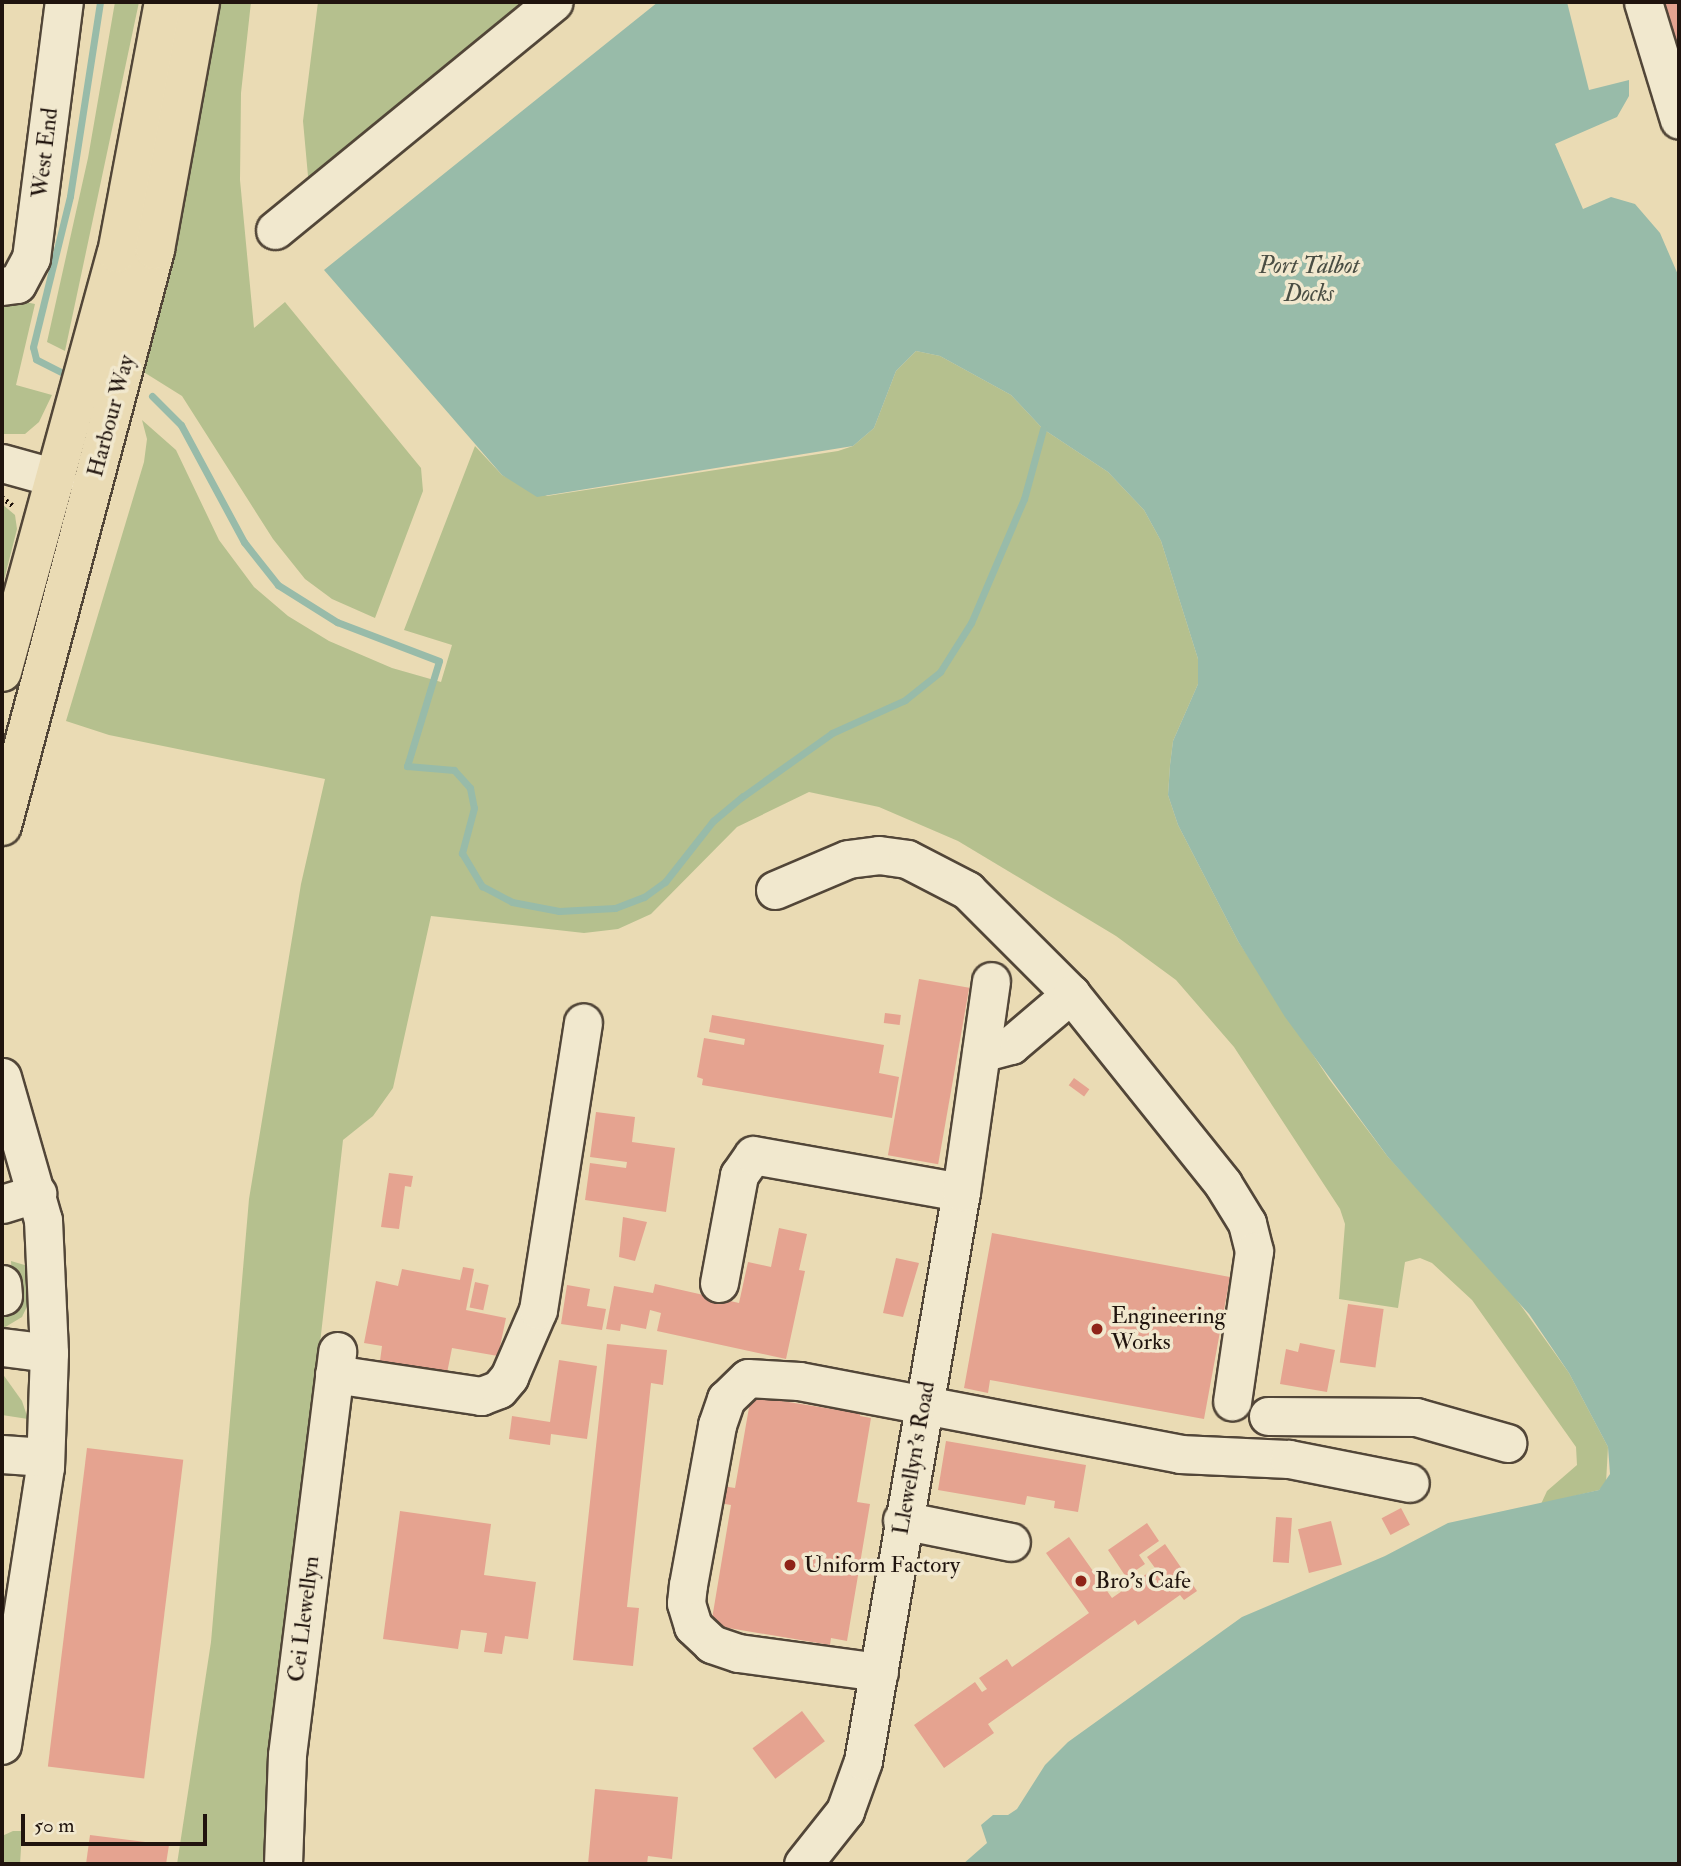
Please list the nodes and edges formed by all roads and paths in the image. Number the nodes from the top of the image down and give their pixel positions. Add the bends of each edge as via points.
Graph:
1 (64, 2) edge
2 (164, 2) edge
3 (200, 2) edge
4 (554, 2) edge
5 (1643, 2) edge
6 (1679, 120) edge
7 (275, 230) dead end
8 (2, 286) edge
9 (2, 463) edge
10 (56, 478) junction
11 (2, 672) edge
12 (2, 825) edge
13 (775, 890) dead end
14 (991, 981) dead end
15 (1071, 994) junction
16 (583, 1023) dead end
17 (979, 1066) junction
18 (2, 1077) edge
19 (961, 1192) junction
20 (37, 1193) junction
21 (2, 1204) edge
22 (719, 1283) dead end
23 (2, 1347) edge
24 (49, 1353) junction
25 (1232, 1401) dead end
26 (923, 1404) junction
27 (1507, 1443) dead end
28 (2, 1454) edge
29 (1260, 1456) junction
30 (45, 1457) junction
31 (1410, 1483) dead end
32 (902, 1520) junction
33 (1011, 1542) dead end
34 (7, 1665) edge
35 (879, 1672) junction
36 (2, 1745) edge
37 (283, 1864) edge
38 (803, 1864) edge

1 - 8 street, West End via 32,258 17,284
2 - 10 main road, Harbour Way via 117,253
3 - 12 main road, Harbour Way via 155,250
4 - 7 street
5 - 6 street
9 - 10 street
10 - 11 main road, Harbour Way
13 - 15 street via 848,859 878,855 907,859 967,890
14 - 17 street, Llewellyn's Road
15 - 17 street
15 - 25 street via 1194,1144 1247,1223 1254,1275
16 - 37 street, Cei Llewellyn via 538,1310 509,1377 499,1389 481,1396 336,1363 287,1755
17 - 19 street, Llewellyn's Road
18 - 20 street
19 - 22 street via 752,1155 739,1175
19 - 26 street, Llewellyn's Road
20 - 21 street
20 - 24 street via 47,1251
23 - 24 street
24 - 30 street
26 - 29 street via 1180,1454
26 - 32 street, Llewellyn's Road
26 - 35 street via 799,1381 761,1377 740,1383 726,1399 717,1425 688,1585 688,1616 712,1644 738,1653
27 - 29 street via 1416,1418 1271,1405
28 - 30 street
29 - 31 street
30 - 34 street
32 - 33 street
32 - 35 street, Llewellyn's Road
34 - 36 street
35 - 38 street, Llewellyn's Road via 851,1799

